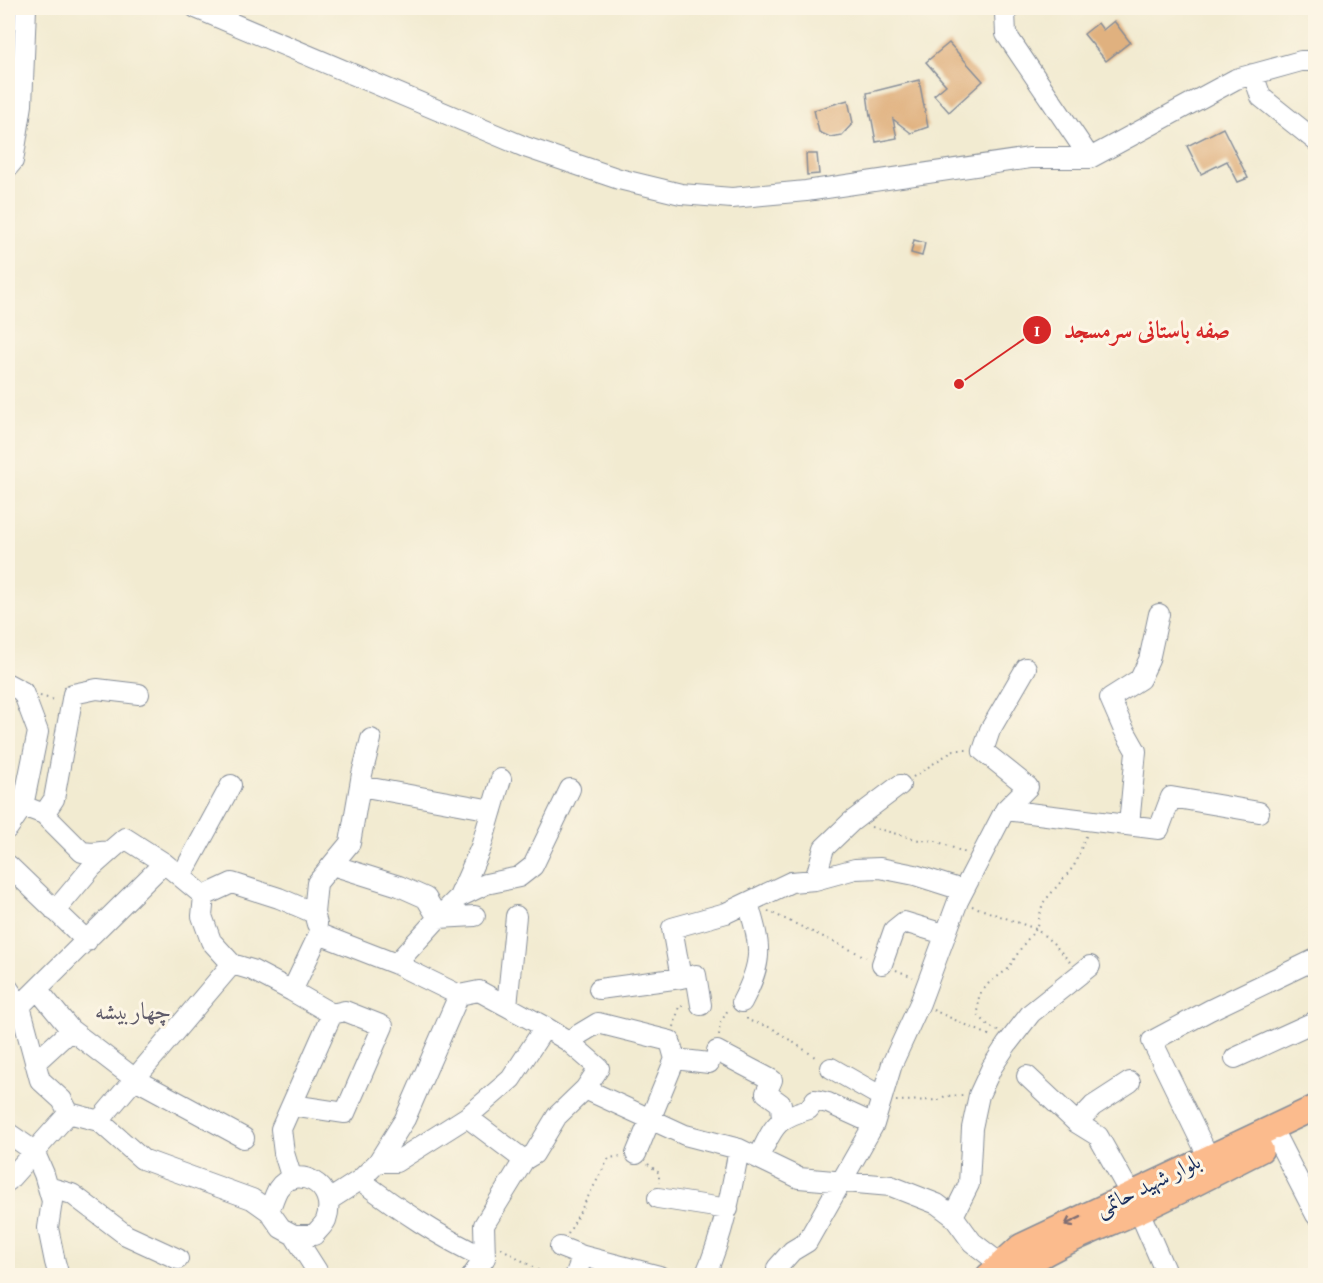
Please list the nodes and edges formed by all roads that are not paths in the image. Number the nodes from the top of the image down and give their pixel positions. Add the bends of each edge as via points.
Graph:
1 (26, 8) edge
2 (196, 8) edge
3 (1010, 8) edge
4 (1316, 61) edge
5 (1253, 74) junction
6 (1316, 141) edge
7 (1090, 158) junction
8 (8, 167) edge
9 (1159, 614) dead end
10 (1026, 668) dead end
11 (15, 688) edge
12 (139, 694) dead end
13 (372, 740) dead end
14 (501, 779) dead end
15 (231, 785) dead end
16 (900, 785) road end
17 (360, 786) junction
18 (570, 789) dead end
19 (23, 806) junction
20 (492, 810) junction
21 (1005, 810) junction
22 (1258, 812) dead end
23 (44, 814) junction
24 (1129, 825) junction
25 (8, 828) edge
26 (110, 851) junction
27 (165, 863) junction
28 (8, 865) edge
29 (332, 865) junction
30 (181, 876) junction
31 (815, 880) junction
32 (960, 895) junction
33 (204, 896) junction
34 (459, 897) junction
35 (748, 903) junction
36 (55, 911) junction
37 (314, 913) junction
38 (475, 916) dead end
39 (516, 916) dead end
40 (438, 918) junction
41 (319, 934) junction
42 (944, 934) junction
43 (87, 941) junction
44 (1316, 959) edge
45 (232, 964) junction
46 (396, 964) junction
47 (882, 964) road end
48 (1085, 970) road end
49 (681, 978) junction
50 (8, 988) edge
51 (599, 988) dead end
52 (38, 990) junction
53 (292, 991) junction
54 (459, 995) junction
55 (742, 1002) road end
56 (701, 1005) road end
57 (20, 1006) junction
58 (507, 1006) junction
59 (332, 1014) junction
60 (1316, 1021) edge
61 (545, 1027) junction
62 (71, 1030) junction
63 (568, 1041) junction
64 (673, 1050) junction
65 (1235, 1058) dead end
66 (35, 1063) junction
67 (831, 1068) road end
68 (1027, 1076) dead end
69 (135, 1079) junction
70 (1130, 1082) dead end
71 (585, 1089) junction
72 (882, 1097) junction
73 (292, 1105) junction
74 (1316, 1107) edge
75 (69, 1113) junction
76 (467, 1117) junction
77 (651, 1119) junction
78 (782, 1120) junction
79 (99, 1121) junction
80 (1077, 1123) junction
81 (874, 1124) junction
82 (1316, 1124) edge
83 (8, 1133) edge
84 (1275, 1135) junction
85 (244, 1138) dead end
86 (739, 1149) junction
87 (34, 1151) junction
88 (636, 1154) road end
89 (1208, 1156) junction
90 (758, 1158) junction
91 (524, 1160) junction
92 (378, 1162) junction
93 (292, 1179) junction
94 (360, 1180) junction
95 (842, 1180) junction
96 (8, 1181) edge
97 (48, 1186) junction
98 (658, 1198) road end
99 (329, 1200) junction
100 (1135, 1202) junction
101 (728, 1209) junction
102 (269, 1211) junction
103 (1316, 1215) edge
104 (953, 1216) junction
105 (294, 1236) junction
106 (560, 1247) road end
107 (583, 1256) junction
108 (484, 1258) junction
109 (178, 1259) dead end
110 (777, 1269) dead end
111 (1006, 1273) edge
112 (319, 1274) edge
113 (1168, 1274) edge
114 (60, 1275) edge
115 (472, 1275) edge
116 (575, 1275) edge
117 (659, 1275) edge
118 (705, 1275) edge

1 - 8 street via 22,105 13,161
2 - 7 street via 525,147 681,195 732,198 1030,158
3 - 7 street via 1005,13 1006,34
4 - 5 street via 1301,61
5 - 6 street via 1261,96
5 - 7 street
9 - 24 street via 1149,660 1140,679 1110,698 1136,752
10 - 21 street via 990,730 983,751 1028,787
11 - 19 street via 38,732
12 - 23 street via 97,689 73,694 54,799
13 - 17 street
14 - 20 street
15 - 30 street
16 - 31 street via 824,848
17 - 20 street
17 - 29 street via 350,843
18 - 34 street via 533,866 519,877 486,884
19 - 23 street
19 - 25 street
20 - 34 street
21 - 24 street
21 - 32 street
22 - 24 street via 1171,797 1159,829
23 - 26 street via 82,852
26 - 27 street via 125,838
26 - 36 street
27 - 30 street
27 - 43 street
28 - 36 street
29 - 37 street via 317,883
29 - 40 street via 426,898
30 - 33 street
31 - 32 street via 855,869 880,868 915,875
31 - 35 street via 791,882
32 - 42 street
33 - 37 street via 232,883
33 - 45 street via 202,916 211,941
34 - 40 street
35 - 49 street via 672,928
35 - 55 street via 759,954 755,977
36 - 43 street
37 - 41 street
38 - 40 street
39 - 58 street
40 - 46 street
41 - 46 street
41 - 53 street
42 - 47 street via 904,922 894,930
42 - 72 street
43 - 52 street
44 - 89 street via 1152,1041
45 - 53 street
45 - 69 street
46 - 54 street
48 - 104 street via 1031,1013 992,1067 979,1095 972,1128 969,1184
49 - 51 street
49 - 56 street via 696,975
50 - 57 street
52 - 57 street
52 - 62 street
53 - 59 street
54 - 58 street via 479,991
54 - 92 street via 405,1119
57 - 66 street
58 - 61 street
59 - 73 street
59 - 73 street via 345,1011 384,1026 345,1113
60 - 65 street
61 - 63 street
61 - 76 street via 511,1079
62 - 66 street
62 - 69 street
63 - 64 street via 598,1023
63 - 71 street via 599,1068
64 - 77 street
64 - 78 street via 713,1057 772,1080 766,1093 781,1104
66 - 75 street via 40,1080
67 - 72 street
68 - 80 street
69 - 79 street
69 - 85 street
70 - 80 street via 1093,1106
71 - 77 street
71 - 91 street via 557,1116 534,1154
72 - 81 street
73 - 93 street via 281,1128
74 - 84 main road, بلوار شهید حاتمی
75 - 79 street
75 - 87 street
76 - 91 street
76 - 92 street via 396,1162
77 - 86 street via 685,1135
77 - 88 street
78 - 81 street via 809,1109 815,1100
78 - 90 street via 776,1123
79 - 102 street via 142,1159 252,1199
80 - 100 street via 1098,1136
81 - 95 street
82 - 84 main road, بلوار شهید حاتمی
83 - 87 street
84 - 89 main road, بلوار شهید حاتمی
84 - 100 main road, بلوار شهید حاتمی
84 - 103 street
86 - 90 street
86 - 101 street
87 - 96 street
87 - 97 street
89 - 100 main road, بلوار شهید حاتمی
90 - 95 street via 799,1178
91 - 108 street via 484,1225
92 - 94 street
93 - 99 street via 315,1181
93 - 102 street via 279,1187
94 - 99 street
94 - 108 street via 421,1224
95 - 104 street via 891,1186 937,1204
95 - 110 street via 807,1242 792,1251
97 - 109 street via 72,1194 126,1235
97 - 114 street via 52,1201 48,1228
98 - 101 street
99 - 105 street via 326,1222 314,1235
100 - 111 main road, بلوار شهید حاتمی via 1021,1246
100 - 113 street
101 - 118 street
102 - 105 street via 281,1228
104 - 111 street via 972,1242
105 - 112 street
106 - 107 street
107 - 116 street
107 - 117 street
108 - 115 street

